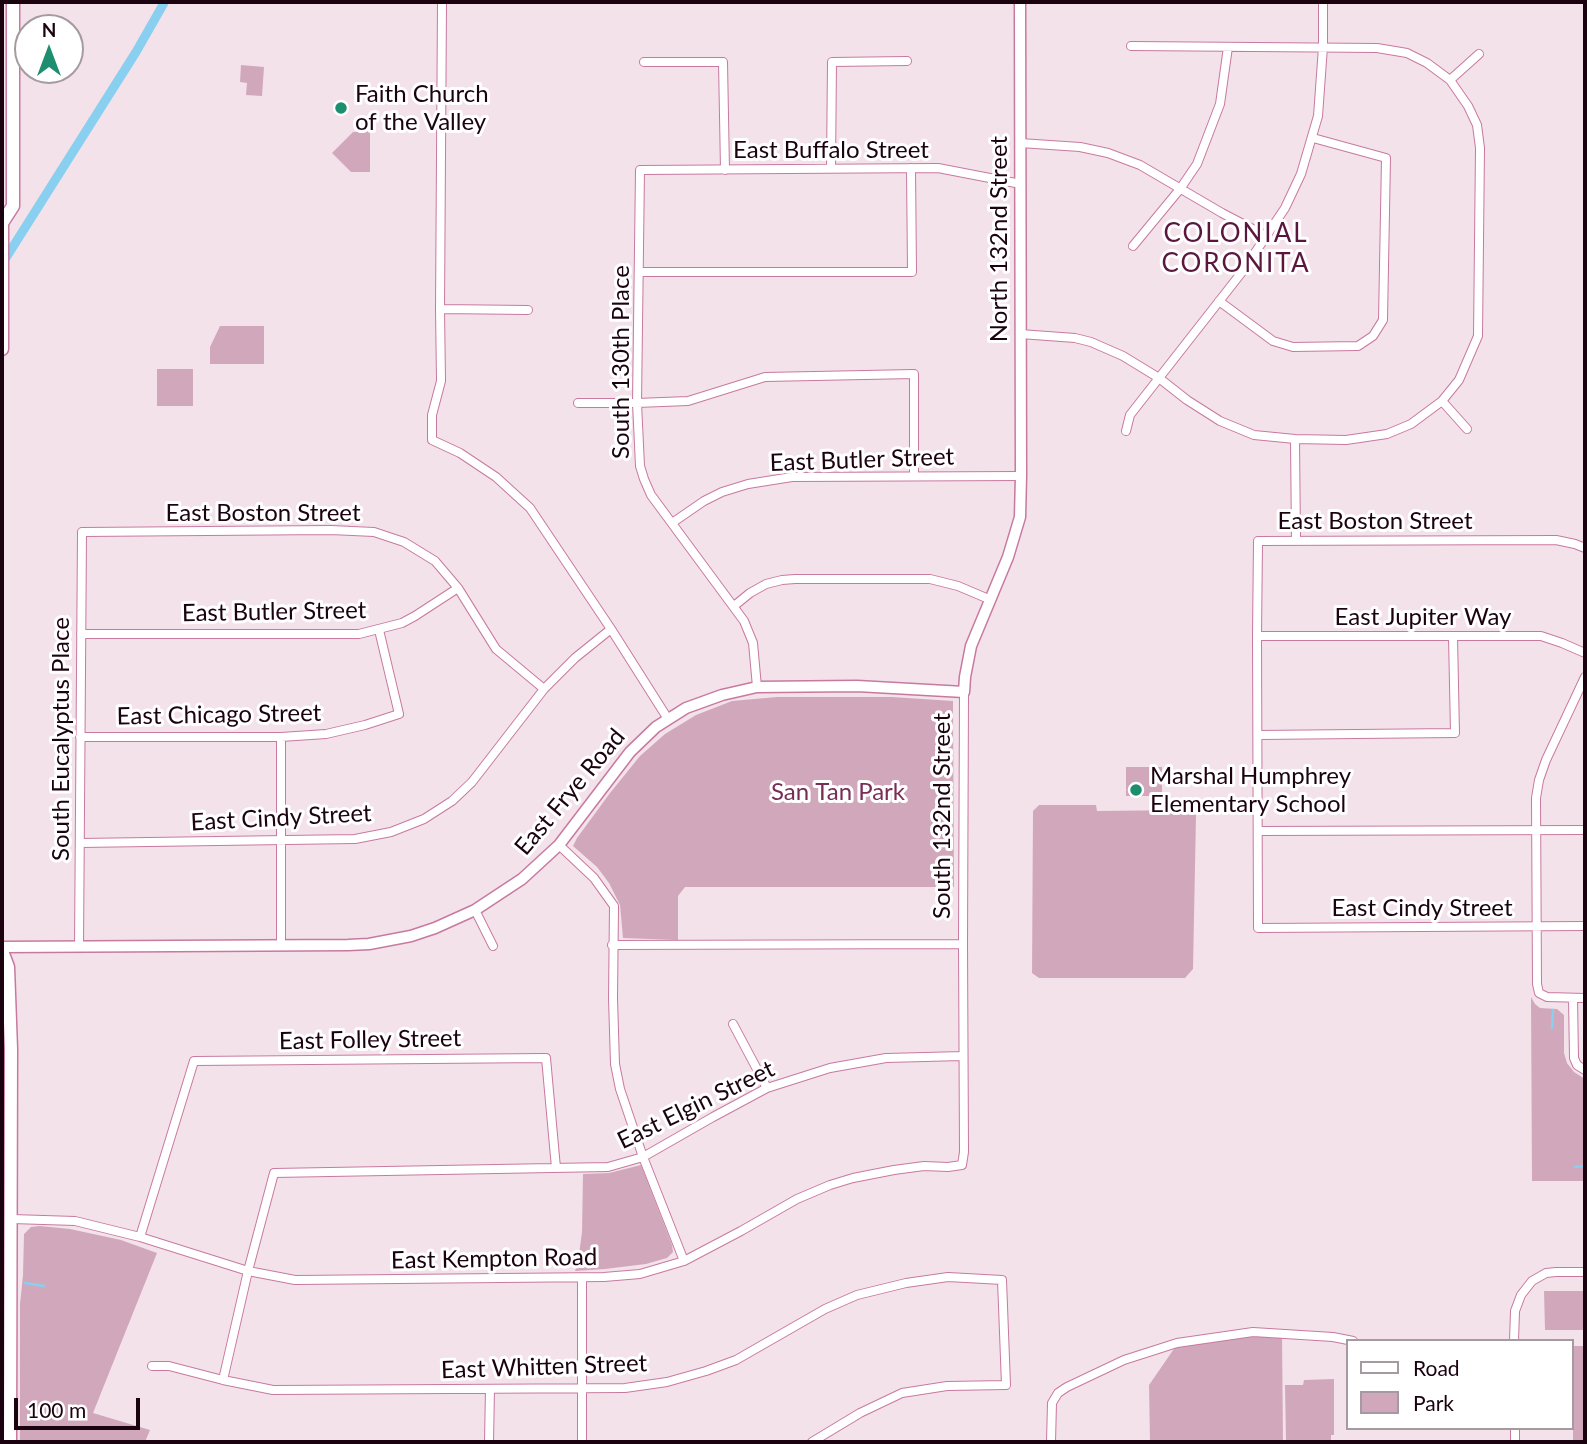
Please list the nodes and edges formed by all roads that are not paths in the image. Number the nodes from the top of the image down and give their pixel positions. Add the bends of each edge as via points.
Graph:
1 (13, 2) edge
2 (442, 2) edge
3 (1020, 2) edge
4 (1323, 2) edge
5 (1131, 46) dead end
6 (1228, 47) junction
7 (1323, 47) junction
8 (1479, 54) dead end
9 (907, 61) dead end
10 (644, 62) dead end
11 (1450, 80) junction
12 (1313, 138) junction
13 (1020, 143) junction
14 (831, 168) junction
15 (911, 168) junction
16 (640, 170) joint
17 (725, 170) junction
18 (1021, 184) junction
19 (1180, 189) junction
20 (2, 222) edge
21 (1265, 236) junction
22 (1133, 246) dead end
23 (2, 254) edge
24 (639, 272) junction
25 (3, 287) edge
26 (1219, 301) junction
27 (440, 309) junction
28 (528, 310) dead end
29 (1020, 334) junction
30 (2, 349) edge
31 (1159, 378) junction
32 (1442, 401) junction
33 (578, 403) dead end
34 (637, 403) junction
35 (1467, 429) dead end
36 (1126, 431) dead end
37 (1295, 439) junction
38 (914, 476) junction
39 (1021, 476) junction
40 (672, 523) junction
41 (82, 531) joint
42 (1296, 541) junction
43 (1585, 548) edge
44 (458, 588) junction
45 (991, 600) junction
46 (734, 606) junction
47 (611, 629) junction
48 (379, 630) junction
49 (81, 634) junction
50 (1258, 636) junction
51 (1453, 636) junction
52 (1585, 653) edge
53 (1585, 677) edge
54 (757, 687) junction
55 (544, 690) junction
56 (964, 692) junction
57 (668, 719) junction
58 (1258, 735) junction
59 (80, 737) junction
60 (281, 737) junction
61 (1536, 829) junction
62 (1585, 830) edge
63 (1258, 831) junction
64 (281, 841) junction
65 (80, 844) junction
66 (559, 845) junction
67 (475, 910) junction
68 (1536, 926) junction
69 (1585, 926) edge
70 (963, 944) junction
71 (612, 945) junction
72 (281, 946) junction
73 (493, 946) dead end
74 (79, 947) junction
75 (2, 949) edge
76 (1573, 998) junction
77 (1585, 998) edge
78 (6, 1017) edge
79 (733, 1024) dead end
80 (964, 1056) junction
81 (1585, 1070) edge
82 (767, 1088) junction
83 (643, 1157) junction
84 (962, 1165) joint
85 (556, 1168) junction
86 (7, 1219) edge
87 (140, 1237) junction
88 (684, 1261) junction
89 (248, 1271) junction
90 (1585, 1272) edge
91 (582, 1278) junction
92 (1514, 1339) edge
93 (1346, 1340) edge
94 (152, 1366) dead end
95 (223, 1380) junction
96 (489, 1389) junction
97 (583, 1389) junction
98 (10, 1442) edge
99 (489, 1442) edge
100 (582, 1442) edge
101 (812, 1442) edge
102 (1051, 1442) edge

1 - 20 main road via 13,206
2 - 27 street
3 - 13 street, North 132nd Street
4 - 7 street
5 - 6 street
6 - 7 street
6 - 19 street via 1220,104 1197,164
7 - 11 street via 1407,53
7 - 12 street
8 - 11 street
9 - 14 street via 832,62
10 - 17 street via 723,62
11 - 32 street via 1477,125 1480,148 1478,335 1459,380
12 - 21 street via 1291,196
12 - 26 street via 1386,158 1383,320 1358,346 1293,347 1273,341
13 - 18 street, North 132nd Street
13 - 19 street via 1108,153 1140,165
14 - 15 street, East Buffalo Street
14 - 17 street, East Buffalo Street
15 - 18 street, East Buffalo Street
15 - 24 street via 912,272
16 - 17 street, East Buffalo Street
16 - 24 street, South 130th Place
18 - 29 street, North 132nd Street
19 - 21 street
19 - 22 street
20 - 23 main road
21 - 26 street
23 - 25 main road
24 - 34 street, South 130th Place
25 - 30 main road
26 - 31 street
27 - 28 street
27 - 47 street via 441,381 432,415 432,440 496,477 530,508
29 - 31 street via 1091,342
29 - 39 street, North 132nd Street
31 - 36 street via 1130,415
31 - 37 street via 1220,421 1254,435
32 - 35 street
32 - 37 street via 1411,424 1387,434 1346,440
33 - 34 street
34 - 38 street via 688,401 765,377 914,374
34 - 40 street, South 130th Place via 642,472 651,495
37 - 42 street
38 - 39 street, East Butler Street
38 - 40 street, East Butler Street via 773,479 722,492
39 - 45 street, South 132nd Street via 1020,517
40 - 46 street, South 130th Place
41 - 44 street, East Boston Street via 374,532 404,542 435,561
41 - 49 street, South Eucalyptus Place
42 - 43 street, East Boston Street via 1556,540
42 - 50 street, East Boston Street via 1258,541
44 - 48 street, East Butler Street via 415,616
44 - 55 street, East Boston Street via 496,649
45 - 46 street via 930,579 795,579 766,584
45 - 56 street, South 132nd Street via 971,646
46 - 54 street, South 130th Place via 753,643
47 - 55 street, East Cindy Street
47 - 57 street
48 - 49 street, East Butler Street via 359,634
48 - 60 street, East Chicago Street via 399,714 326,734
49 - 59 street, South Eucalyptus Place
50 - 51 street, East Jupiter Way
50 - 58 street
51 - 52 street, East Jupiter Way via 1541,636
51 - 58 street via 1455,733
53 - 61 street via 1539,780
54 - 56 street, East Frye Road
54 - 57 street, East Frye Road via 707,699
55 - 64 street, East Cindy Street via 472,782 452,802 424,819 355,839
56 - 70 street, South 132nd Street
57 - 66 street, East Frye Road via 630,752
58 - 63 street
59 - 60 street, East Chicago Street
59 - 65 street, South Eucalyptus Place
60 - 64 street
61 - 62 street
61 - 63 street
61 - 68 street
63 - 68 street, East Cindy Street via 1258,928
64 - 65 street, East Cindy Street
64 - 72 street
65 - 74 street, South Eucalyptus Place
66 - 67 street, East Frye Road via 517,883
66 - 71 street via 594,878 614,906
67 - 72 street, East Frye Road via 394,940
67 - 73 street
68 - 69 street, East Cindy Street
68 - 76 street via 1539,993
70 - 71 street
70 - 80 street, South 132nd Street
71 - 83 street via 615,1064
72 - 74 street, East Frye Road
74 - 75 street, East Frye Road
75 - 78 main road via 8,967
76 - 77 street
76 - 81 street via 1574,1058
78 - 86 main road
79 - 82 street
80 - 82 street, East Elgin Street via 886,1058 830,1068
80 - 84 street, South 132nd Street
82 - 83 street, East Elgin Street
83 - 85 street, East Elgin Street via 608,1167
83 - 88 street
84 - 88 street, East Kempton Road via 894,1170 830,1185
85 - 87 street, East Folley Street via 546,1058 194,1061
85 - 89 street, East Elgin Street via 274,1173
86 - 87 street, East Kempton Road via 75,1220
86 - 98 main road
87 - 89 street, East Kempton Road
88 - 91 street, East Kempton Road via 640,1274
89 - 91 street, East Kempton Road via 295,1280
89 - 95 street
90 - 92 street via 1546,1273 1532,1281 1515,1311
91 - 97 street
93 - 102 street via 1253,1332 1177,1343 1124,1360 1058,1393 1052,1403
94 - 95 street, East Whitten Street
95 - 96 street, East Whitten Street via 273,1390
96 - 97 street, East Whitten Street
96 - 99 street
97 - 100 street
97 - 101 street, East Whitten Street via 667,1382 706,1371 736,1360 857,1295 948,1277 1002,1280 1006,1385 947,1386 902,1393

